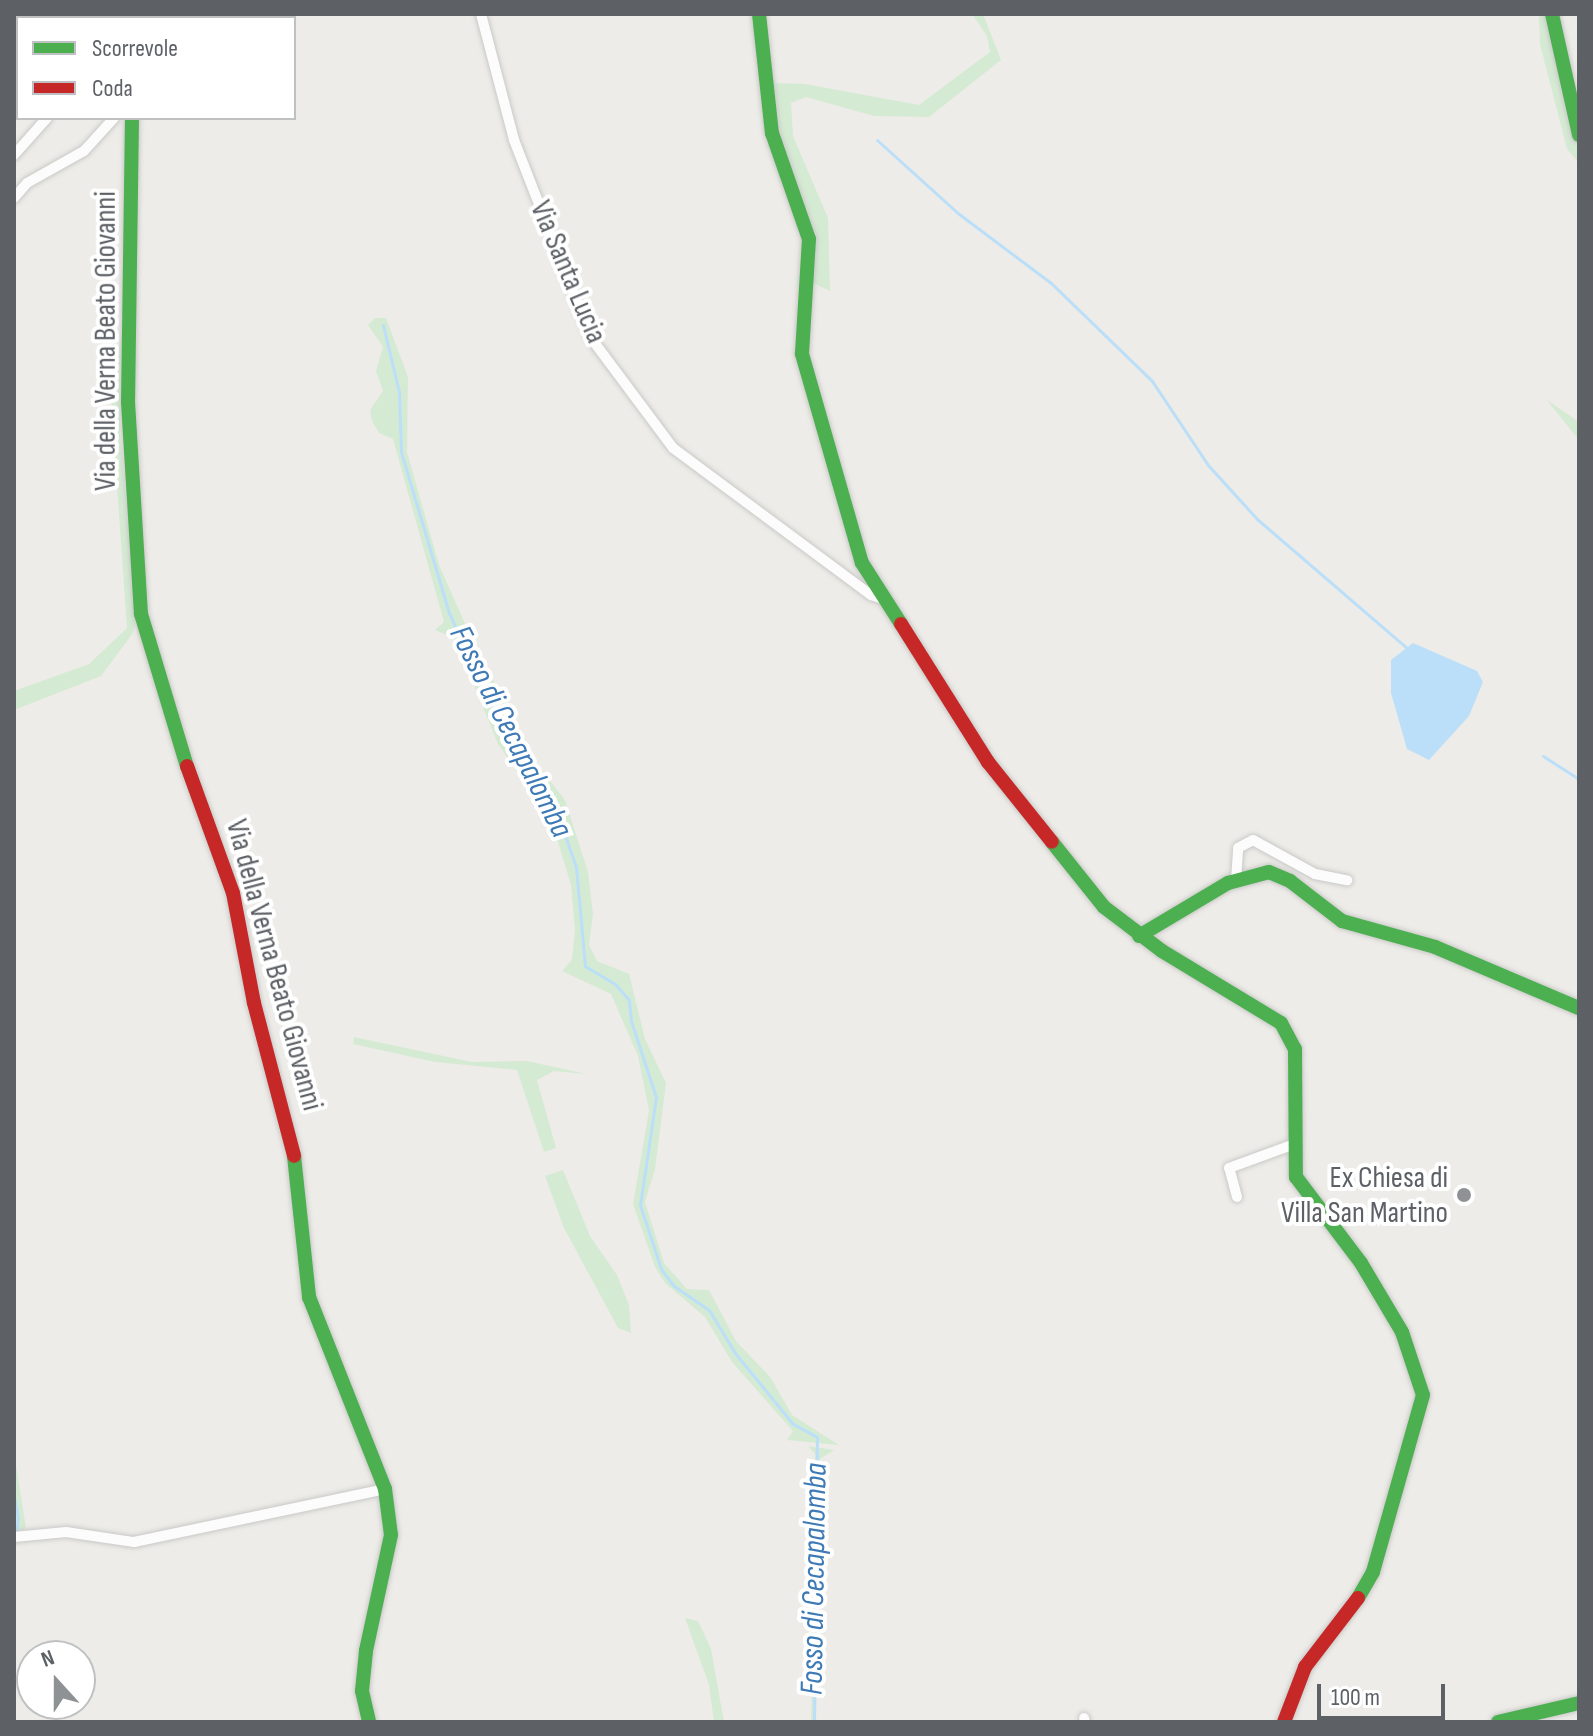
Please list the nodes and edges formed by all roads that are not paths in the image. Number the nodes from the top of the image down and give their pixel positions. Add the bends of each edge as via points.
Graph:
1 (481, 14) edge
2 (759, 14) edge
3 (1552, 14) edge
4 (45, 120) edge
5 (113, 120) edge
6 (132, 120) edge
7 (1579, 135) edge
8 (14, 155) edge
9 (14, 198) edge
10 (883, 599) junction
11 (1236, 880) junction
12 (1347, 880) dead end
13 (1139, 936) junction
14 (1579, 1008) edge
15 (1292, 1145) junction
16 (1237, 1197) dead end
17 (385, 1489) junction
18 (18, 1537) edge
19 (1579, 1703) edge
20 (369, 1722) edge
21 (1284, 1722) edge
22 (1498, 1722) edge

1 - 10 street, Via Santa Lucia via 514,140 591,338 673,448
2 - 10 street via 772,133 809,239 802,354 853,540
3 - 7 street
4 - 8 street
5 - 9 street via 101,137 63,167 27,183
6 - 17 street, Via della Verna Beato Giovanni via 128,402 141,614 164,701 233,893 254,1003 291,1132 309,1297
10 - 13 street via 1041,834 1104,907
11 - 12 street via 1238,848 1253,840 1315,874
11 - 13 street
11 - 14 street via 1269,872 1280,876 1342,921 1435,947
13 - 15 street via 1281,1023 1295,1049
15 - 16 street via 1229,1168
15 - 21 street via 1303,1190 1383,1298 1416,1363 1423,1395 1373,1572 1345,1620 1305,1667
17 - 18 street via 134,1542 66,1532
17 - 20 street, Via della Verna Beato Giovanni via 391,1535 366,1651 362,1691
19 - 22 street

